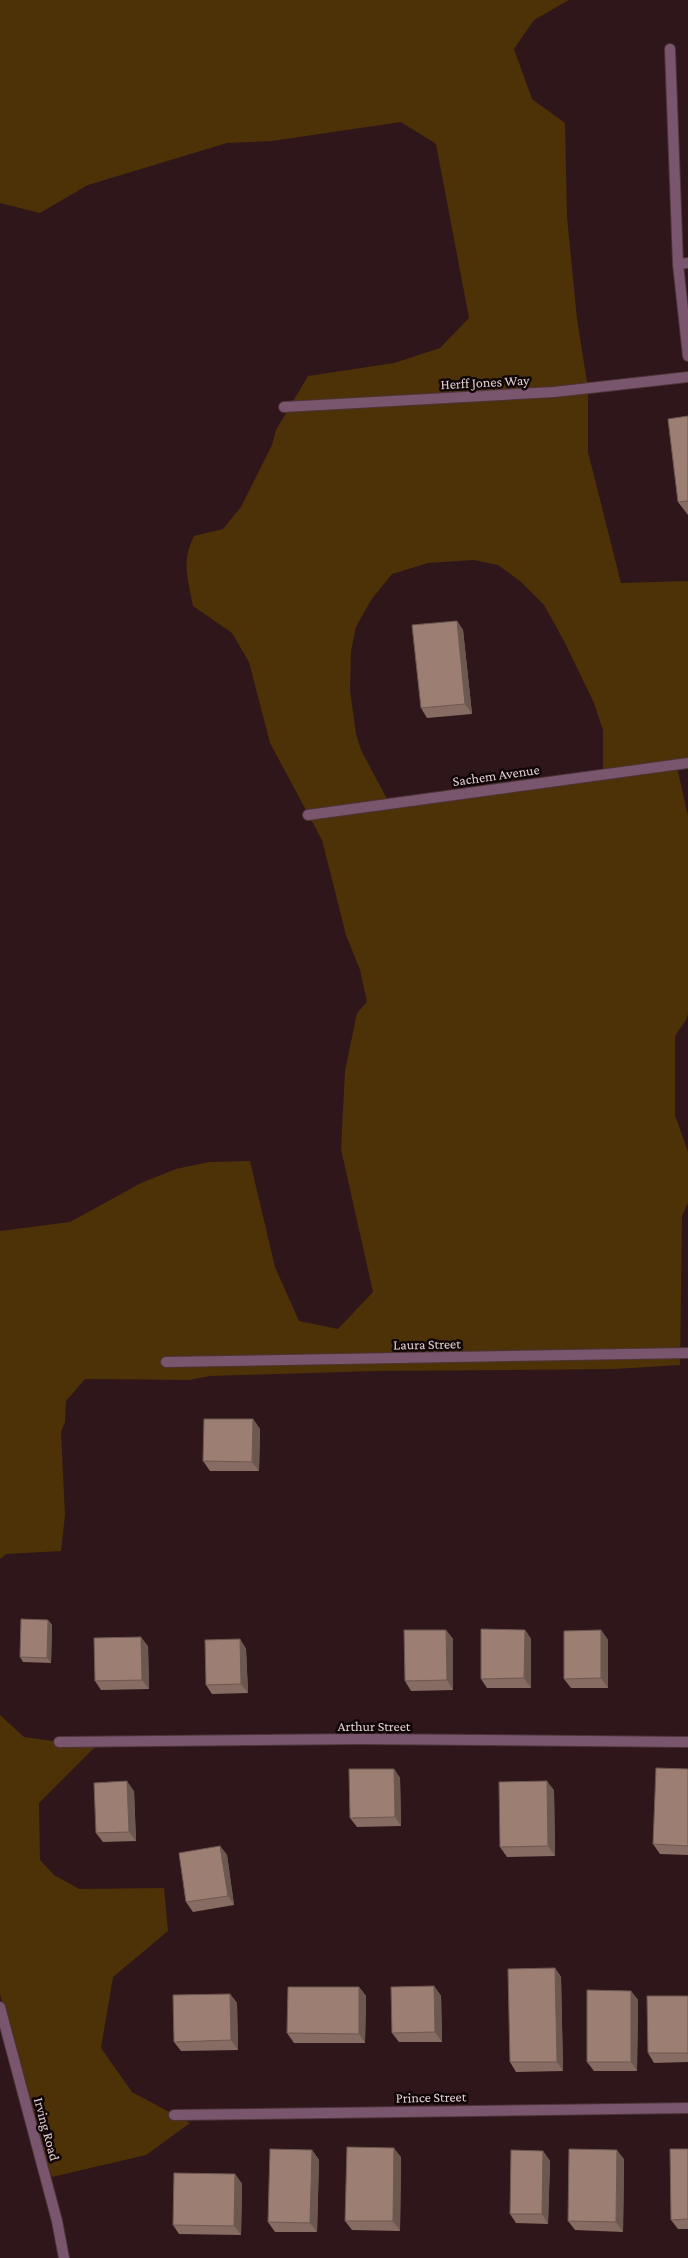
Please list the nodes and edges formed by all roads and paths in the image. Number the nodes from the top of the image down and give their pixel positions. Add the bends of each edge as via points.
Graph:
1 (670, 49) dead end
2 (683, 264) edge
3 (688, 356) edge
4 (688, 377) edge
5 (284, 407) dead end
6 (688, 763) edge
7 (308, 815) dead end
8 (688, 1353) edge
9 (166, 1362) dead end
10 (59, 1742) dead end
11 (688, 1742) edge
12 (0, 2007) edge
13 (688, 2108) edge
14 (174, 2115) dead end
15 (64, 2258) edge

1 - 2 street
2 - 3 street
4 - 5 street, Herff Jones Way via 554,392
6 - 7 street, Sachem Avenue
8 - 9 street, Laura Street
10 - 11 street, Arthur Street via 350,1739
12 - 15 street, Irving Road
13 - 14 street, Prince Street

